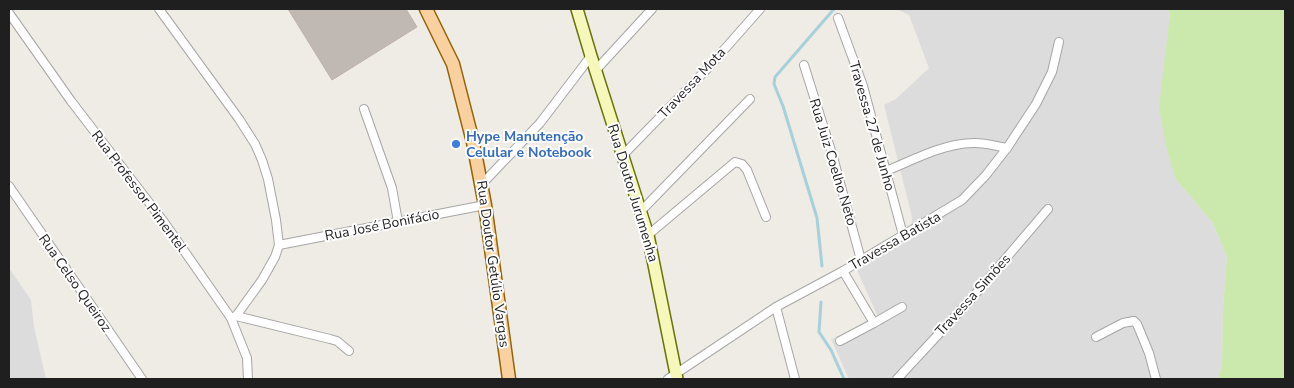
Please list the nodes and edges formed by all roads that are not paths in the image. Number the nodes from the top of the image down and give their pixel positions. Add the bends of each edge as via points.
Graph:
1 (159, 9) edge
2 (426, 9) edge
3 (577, 9) edge
4 (652, 9) edge
5 (760, 9) edge
6 (9, 13) edge
7 (838, 18) dead end
8 (1059, 42) dead end
9 (590, 56) junction
10 (804, 65) dead end
11 (595, 70) junction
12 (750, 99) dead end
13 (364, 108) dead end
14 (1007, 148) junction
15 (623, 155) junction
16 (886, 171) junction
17 (482, 184) junction
18 (9, 186) edge
19 (485, 205) junction
20 (1048, 209) dead end
21 (640, 212) junction
22 (766, 217) dead end
23 (398, 222) junction
24 (648, 235) junction
25 (903, 235) junction
26 (278, 245) junction
27 (861, 260) junction
28 (843, 271) junction
29 (902, 307) dead end
30 (776, 308) junction
31 (234, 317) junction
32 (874, 324) junction
33 (1096, 337) dead end
34 (840, 341) dead end
35 (349, 351) dead end
36 (505, 376) edge
37 (673, 378) edge
38 (142, 379) edge
39 (248, 379) edge
40 (795, 379) edge
41 (897, 379) edge
42 (1156, 379) edge

1 - 26 street via 255,144 268,180
2 - 17 main road, Rua Doutor Getúlio Vargas via 453,64
3 - 9 main road, Rua Doutor Jurumenha
4 - 11 street
5 - 15 street, Travessa Mota
6 - 31 street, Rua Professor Pimentel via 71,101
7 - 16 street, Travessa 27 de Junho via 864,86
8 - 14 street, Travessa Batista via 1046,88
9 - 11 main road, Rua Doutor Jurumenha
9 - 17 street via 540,123
10 - 27 street, Rua Juiz Coelho Neto
11 - 15 main road, Rua Doutor Jurumenha
12 - 21 street
13 - 23 street via 392,188
14 - 16 street via 982,143 954,146
14 - 25 street, Travessa Batista via 962,200
15 - 21 main road, Rua Doutor Jurumenha
16 - 25 street, Travessa 27 de Junho
17 - 19 main road, Rua Doutor Getúlio Vargas
18 - 38 street, Rua Celso Queiroz
19 - 23 street, Rua José Bonifácio
19 - 36 main road, Rua Doutor Getúlio Vargas
20 - 41 street, Travessa Simões
21 - 24 main road, Rua Doutor Jurumenha
22 - 24 street via 747,170 735,162
23 - 26 street, Rua José Bonifácio
24 - 37 main road, Rua Doutor Jurumenha
25 - 27 street, Travessa Batista
26 - 31 street via 262,280
27 - 28 street, Travessa Batista
28 - 30 street, Travessa Batista
28 - 32 street
29 - 32 street
30 - 37 street, Travessa Batista
30 - 40 street
31 - 35 street via 337,341
31 - 39 street, Rua Professor Pimentel via 247,358
32 - 34 street
33 - 42 street via 1134,321 1149,353

